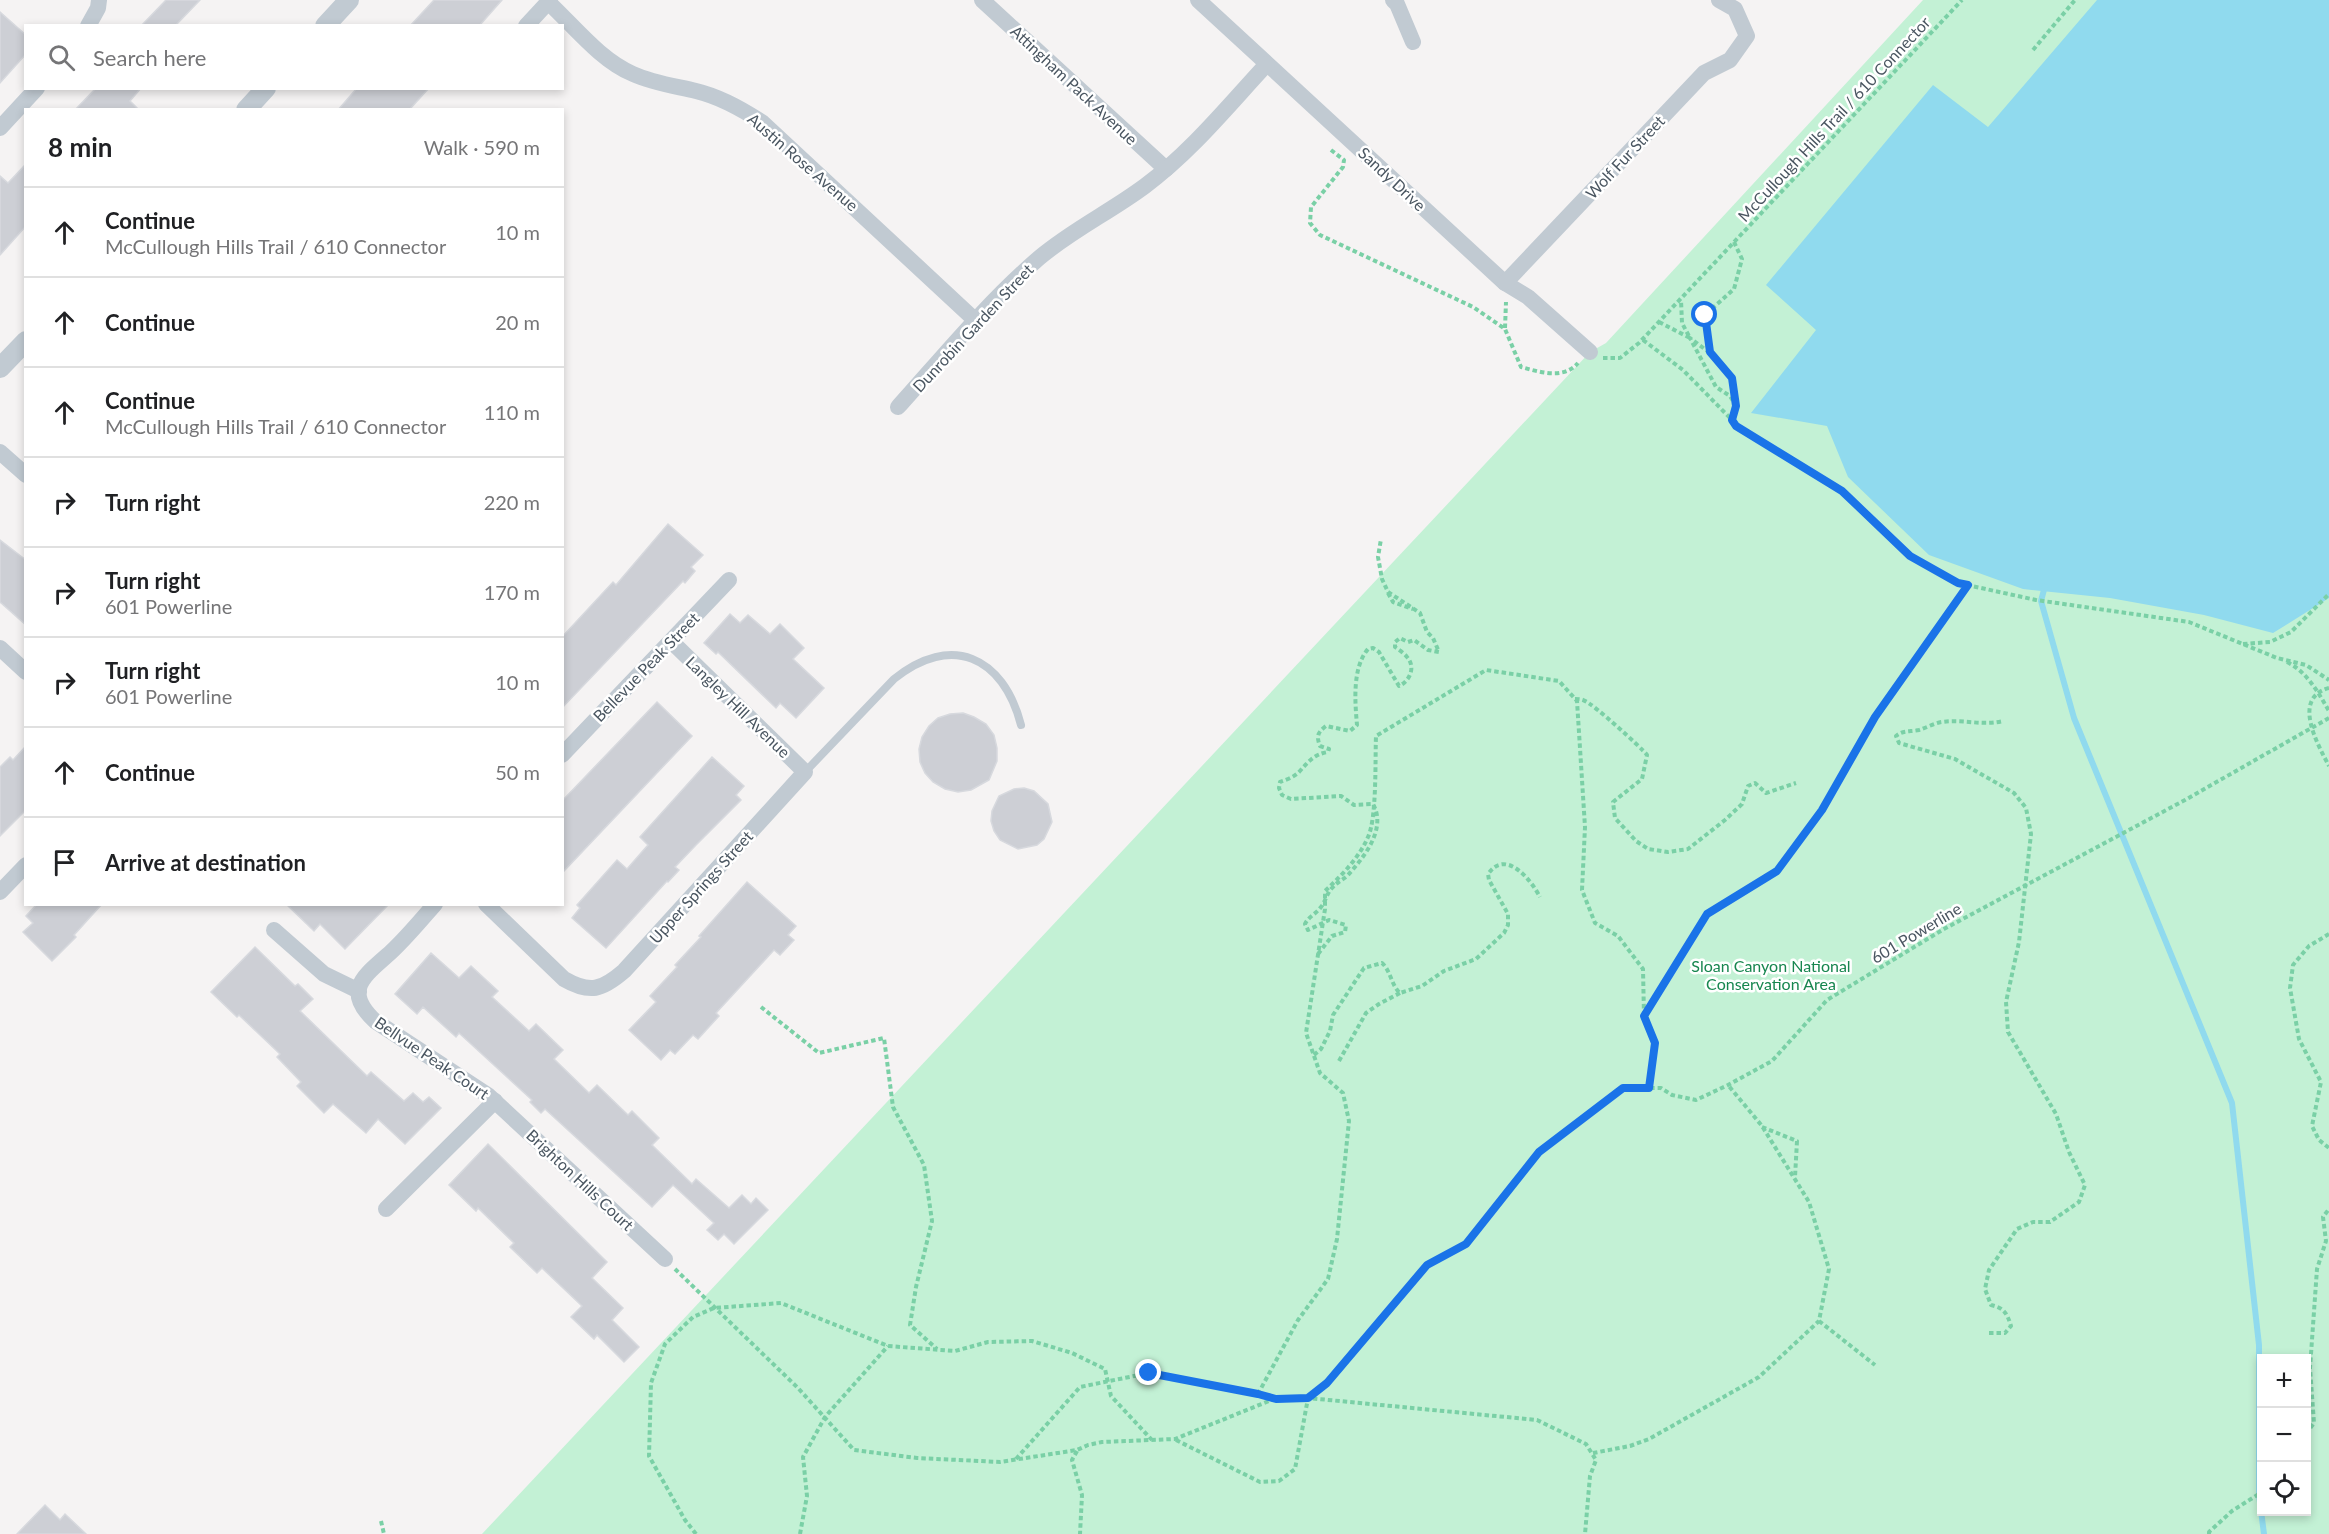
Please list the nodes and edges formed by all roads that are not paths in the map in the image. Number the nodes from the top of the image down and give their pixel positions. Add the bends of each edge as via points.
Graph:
1 (99, 0) edge
2 (982, 0) edge
3 (1198, 0) edge
4 (1393, 0) edge
5 (1719, 0) edge
6 (549, 1) edge
7 (89, 24) edge
8 (528, 24) edge
9 (1413, 42) dead end
10 (1267, 64) junction
11 (35, 90) edge
12 (264, 90) edge
13 (248, 108) edge
14 (1, 125) edge
15 (1166, 169) junction
16 (1505, 283) junction
17 (976, 321) junction
18 (24, 343) edge
19 (1590, 352) road end
20 (0, 368) edge
21 (898, 407) dead end
22 (0, 452) edge
23 (24, 473) edge
24 (729, 580) dead end
25 (671, 641) junction
26 (0, 648) edge
27 (24, 670) edge
28 (1021, 725) dead end
29 (564, 753) edge
30 (805, 772) junction
31 (24, 867) edge
32 (0, 892) edge
33 (433, 906) edge
34 (488, 906) edge
35 (274, 930) dead end
36 (359, 991) junction
37 (495, 1101) junction
38 (386, 1209) dead end
39 (665, 1259) road end

1 - 7 street
2 - 15 street, Attingham Pack Avenue
3 - 10 street, Sandy Drive
4 - 9 street
5 - 16 street, Wolf Fur Street via 1736,9 1747,36 1730,60 1704,73
6 - 8 street
6 - 17 street, Austin Rose Avenue via 598,49 630,73 723,100 763,123
10 - 15 street, Dunrobin Garden Street
10 - 16 street, Sandy Drive
11 - 14 street
12 - 13 street
15 - 17 street, Dunrobin Garden Street via 1124,202 1041,256
16 - 19 street, Sandy Drive via 1528,297
17 - 21 street, Dunrobin Garden Street
18 - 20 street
22 - 23 street
24 - 25 street, Bellevue Peak Street
25 - 29 street, Bellevue Peak Street
25 - 30 street, Langley Hill Avenue
26 - 27 street
28 - 30 lane via 1016,706 992,671 971,658 950,653 910,666 894,679
30 - 34 street, Upper Springs Street via 624,971 601,987 588,990 564,979
31 - 32 street
33 - 36 street via 367,972
35 - 36 street via 324,974
36 - 37 street, Bellvue Peak Court via 362,1006 375,1021
37 - 38 street
37 - 39 street, Brighton Hills Court

